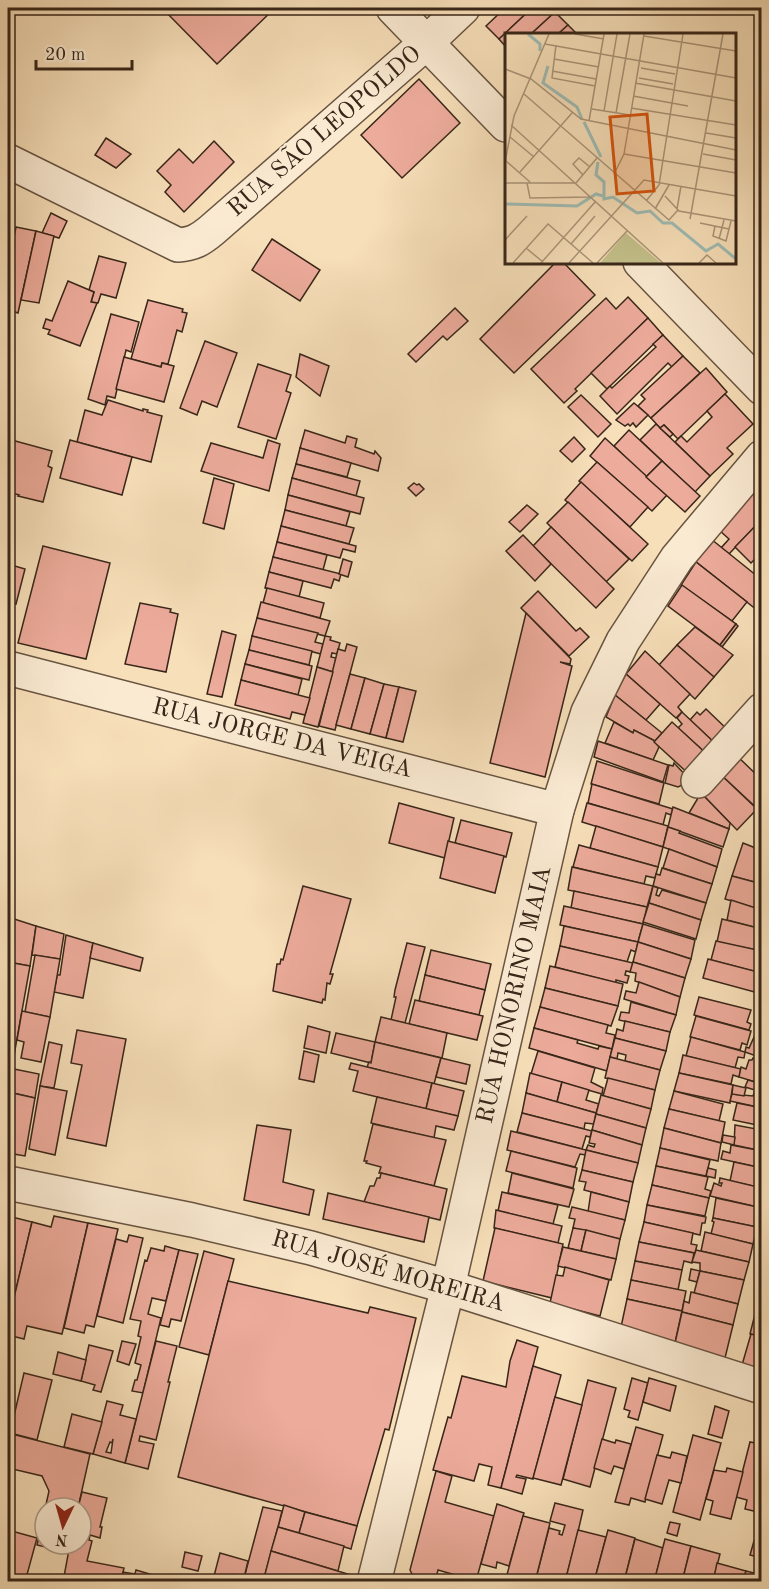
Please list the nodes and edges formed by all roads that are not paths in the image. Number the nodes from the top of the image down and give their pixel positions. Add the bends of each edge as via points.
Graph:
1 (393, 8) edge
2 (463, 8) edge
3 (426, 43) junction
4 (505, 123) edge
5 (8, 161) edge
6 (642, 264) edge
7 (762, 388) edge
8 (762, 457) edge
9 (8, 668) edge
10 (762, 710) edge
11 (698, 781) dead end
12 (556, 810) junction
13 (8, 1183) edge
14 (448, 1287) junction
15 (762, 1387) edge
16 (375, 1581) edge

1 - 3 street
2 - 3 street, RUA SÃO LEOPOLDO
3 - 4 street
3 - 5 street, RUA SÃO LEOPOLDO via 212,230 190,244 178,245
6 - 7 street
8 - 12 street, RUA HONORINO MAIA via 677,558 622,641 588,712
9 - 12 street, RUA JORGE DA VEIGA
10 - 11 street
12 - 14 street, RUA HONORINO MAIA
13 - 14 street, RUA JOSÉ MOREIRA via 311,1248
14 - 15 street, RUA JOSÉ MOREIRA
14 - 16 street, RUA HONORINO MAIA

